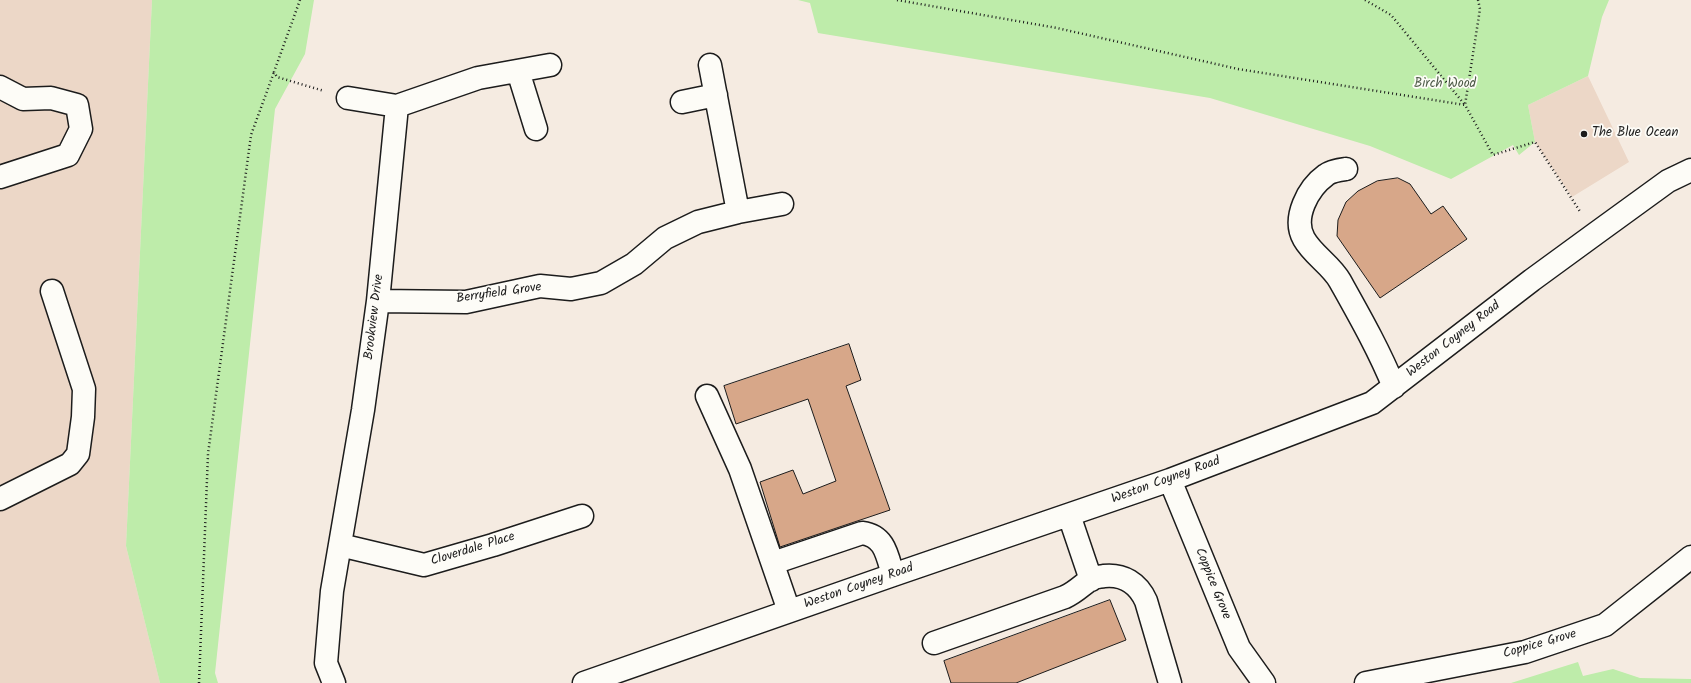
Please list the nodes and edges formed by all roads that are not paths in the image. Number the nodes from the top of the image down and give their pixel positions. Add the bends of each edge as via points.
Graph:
1 (550, 65) dead end
2 (710, 65) dead end
3 (518, 71) junction
4 (0, 87) edge
5 (716, 95) junction
6 (348, 98) road end
7 (682, 102) dead end
8 (397, 106) junction
9 (536, 130) dead end
10 (1346, 169) dead end
11 (1691, 170) edge
12 (0, 177) edge
13 (782, 204) dead end
14 (738, 212) junction
15 (52, 291) dead end
16 (378, 301) junction
17 (1394, 386) junction
18 (708, 396) dead end
19 (1170, 480) junction
20 (0, 499) edge
21 (1069, 515) junction
22 (582, 516) dead end
23 (340, 545) junction
24 (1691, 557) edge
25 (774, 564) junction
26 (893, 575) junction
27 (1091, 580) junction
28 (789, 611) junction
29 (934, 643) dead end
30 (334, 683) edge
31 (584, 683) edge
32 (1170, 683) edge
33 (1264, 683) edge
34 (1366, 683) edge

1 - 3 street
2 - 5 street
3 - 8 street via 478,78
3 - 9 street
4 - 12 street via 23,99 51,98 77,106 81,130 68,155
5 - 7 street
5 - 14 street
6 - 8 street
8 - 16 street, Brookview Drive
10 - 17 street via 1327,174 1311,189 1303,203 1300,225 1304,238 1338,278
11 - 17 street, Weston Coyney Road via 1668,181 1595,234
13 - 14 street, Berryfield Grove
14 - 16 street, Berryfield Grove via 698,222 665,238 634,264 601,283 571,289 540,286 466,302
15 - 20 street via 84,389 78,454 70,464
16 - 23 street, Brookview Drive
17 - 19 street, Weston Coyney Road via 1372,403
18 - 25 street via 740,469
19 - 21 street, Weston Coyney Road
19 - 33 street, Coppice Grove via 1238,648
21 - 26 street, Weston Coyney Road
21 - 27 street
22 - 23 street, Cloverdale Place via 424,565
23 - 30 street, Brookview Drive via 332,591 326,663
24 - 34 street, Coppice Grove via 1605,625 1525,652
25 - 26 street via 862,533 883,544
25 - 28 street
26 - 28 street, Weston Coyney Road
27 - 29 street via 1066,597
27 - 32 street via 1108,576 1120,577 1142,591
28 - 31 street, Weston Coyney Road

